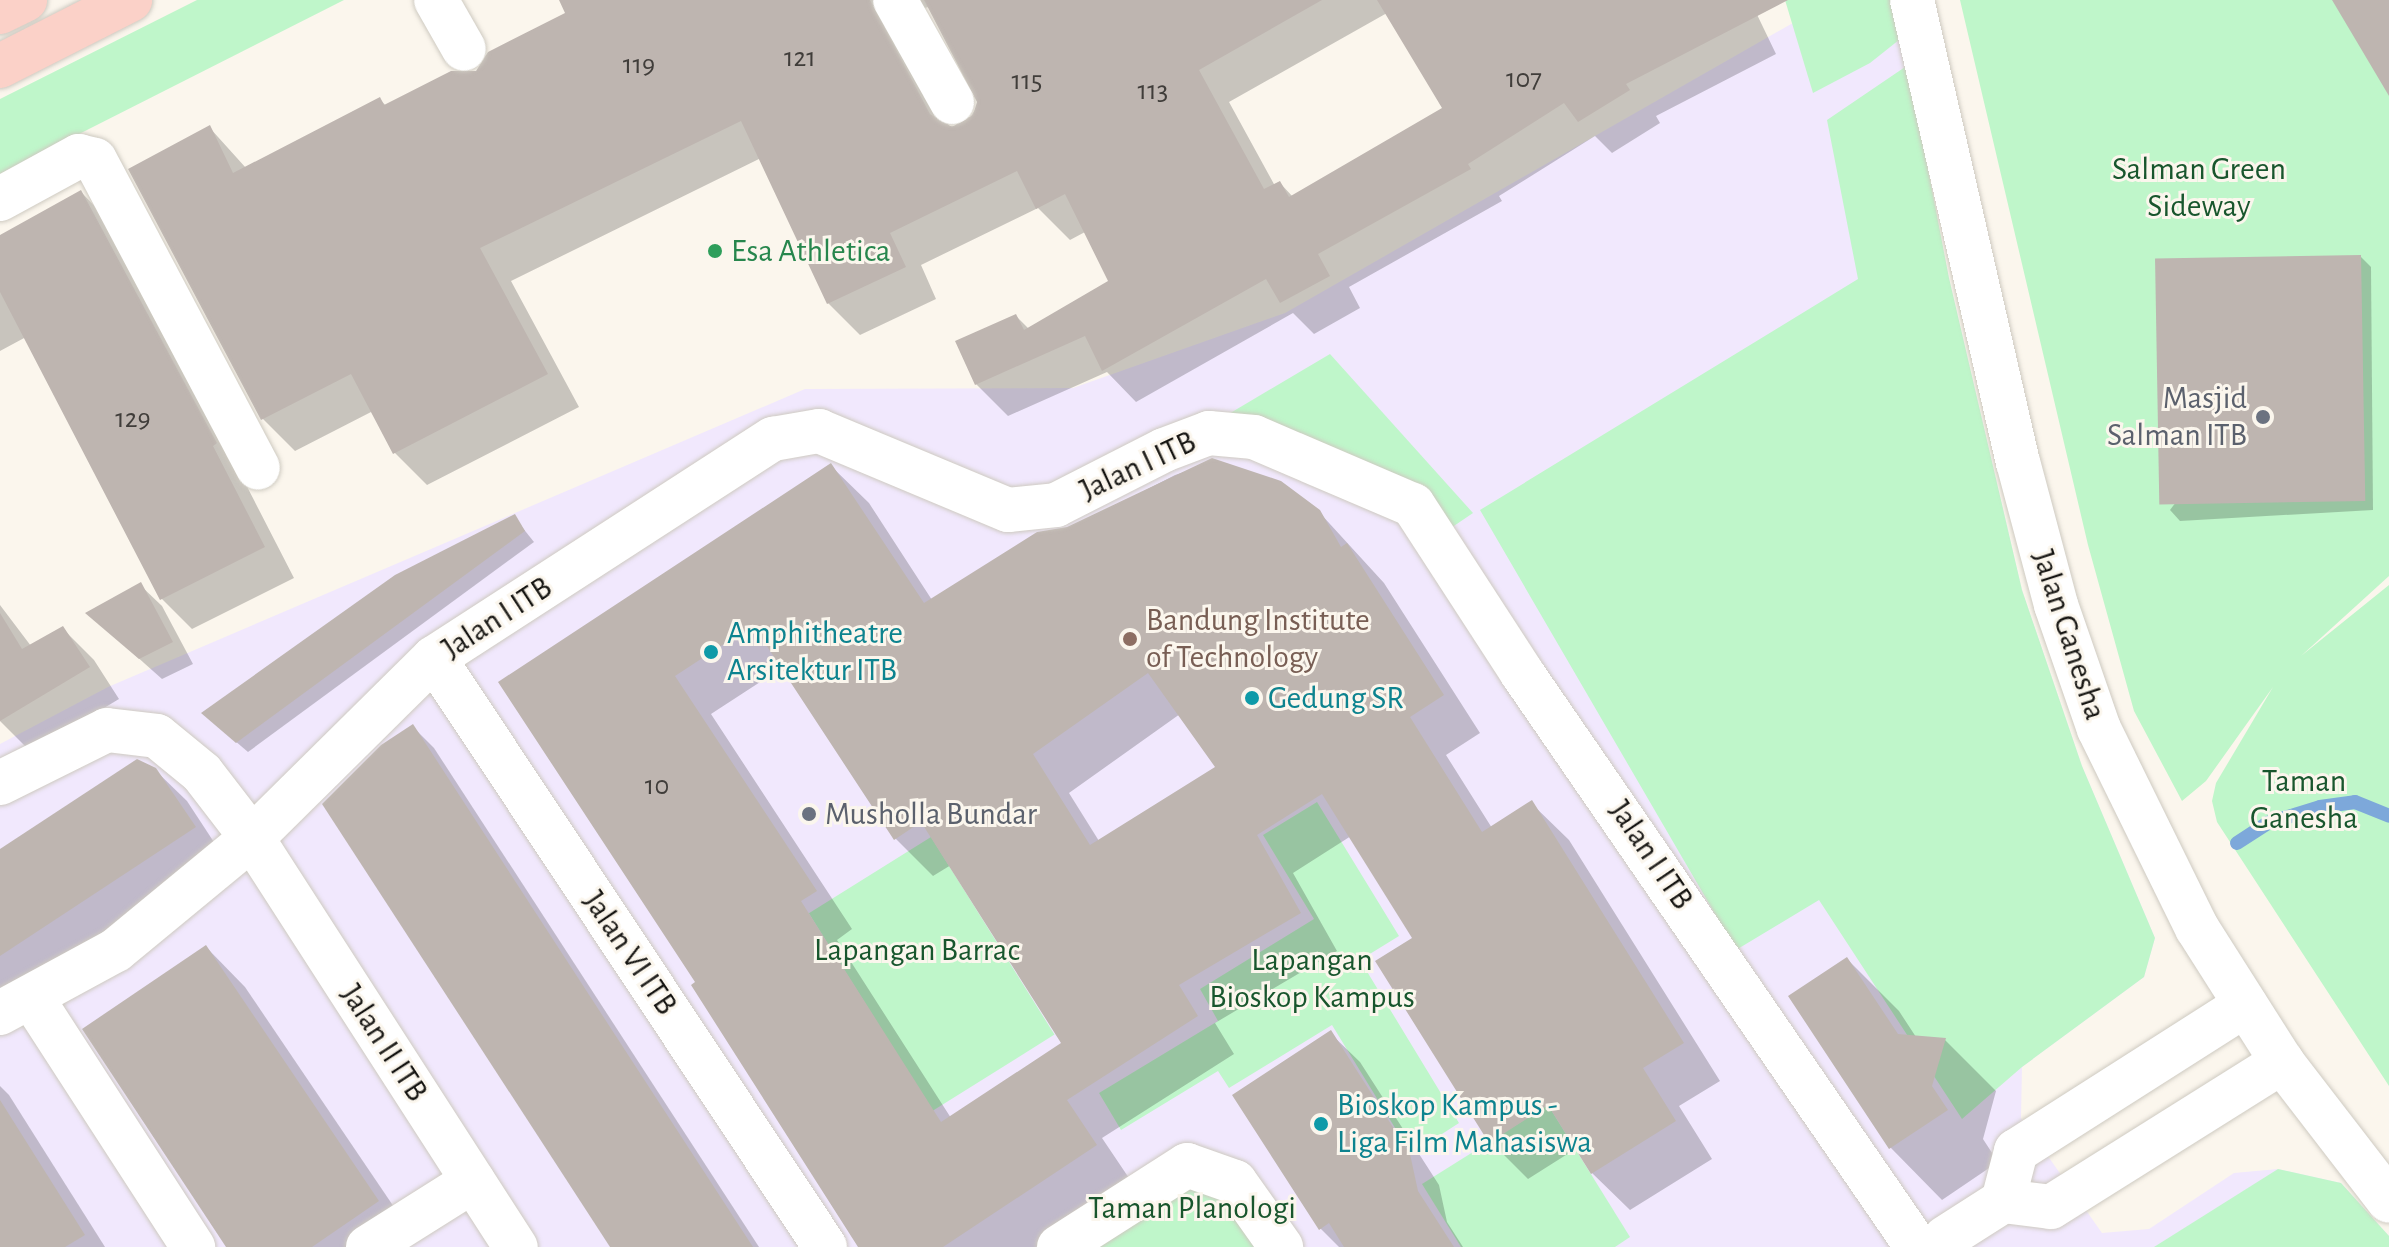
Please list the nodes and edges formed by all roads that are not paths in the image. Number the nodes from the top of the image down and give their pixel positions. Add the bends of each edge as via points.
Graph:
1 (25, 0) edge
2 (130, 0) edge
3 (436, 0) edge
4 (895, 0) edge
5 (1912, 0) edge
6 (0, 12) edge
7 (464, 49) dead end
8 (0, 66) edge
9 (952, 102) dead end
10 (0, 199) edge
11 (258, 468) dead end
12 (434, 658) junction
13 (0, 783) edge
14 (252, 838) junction
15 (2245, 1005) junction
16 (16, 1006) edge
17 (2282, 1062) junction
18 (2326, 1123) junction
19 (2389, 1159) edge
20 (473, 1181) junction
21 (2003, 1201) junction
22 (2389, 1201) edge
23 (1931, 1242) edge
24 (193, 1247) edge
25 (368, 1247) edge
26 (516, 1247) edge
27 (825, 1247) edge
28 (1059, 1247) edge
29 (1281, 1247) edge

1 - 6 main road
2 - 8 main road
3 - 7 street
4 - 9 street
5 - 15 street, Jalan Ganesha via 2056,605 2099,729 2197,928
10 - 11 street via 79,156 95,160
12 - 14 street, Jalan I ITB
12 - 23 street, Jalan I ITB via 773,439 819,431 1008,510 1056,505 1209,433 1281,445 1413,505 1522,673
12 - 27 street, Jalan VI ITB
13 - 14 street, Jalan II ITB via 107,730 157,736 202,773
14 - 16 street, Jalan I ITB via 116,950
14 - 20 street, Jalan II ITB
15 - 17 street, Jalan Ganesha
15 - 21 street via 2016,1151
16 - 24 street
17 - 18 street, Jalan Ganesha
17 - 21 street via 2051,1207
18 - 19 street
18 - 22 street, Jalan Ganesha
20 - 25 street
20 - 26 street, Jalan II ITB
21 - 23 street
28 - 29 street via 1187,1165 1235,1182

